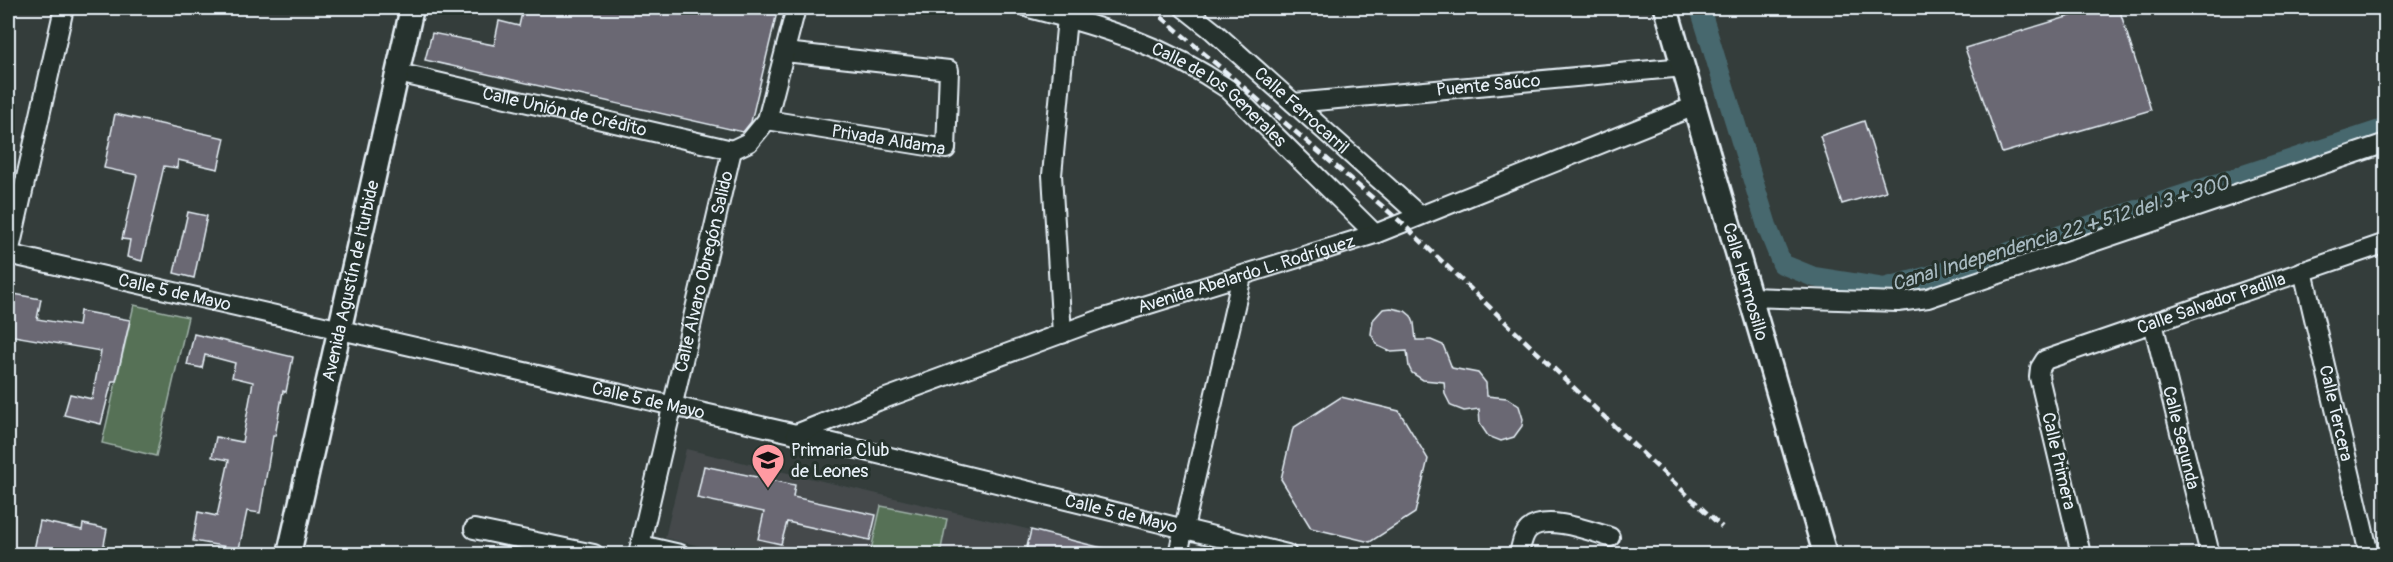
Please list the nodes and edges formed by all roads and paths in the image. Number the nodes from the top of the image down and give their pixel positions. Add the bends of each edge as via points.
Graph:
1 (64, 8) edge
2 (412, 8) edge
3 (796, 8) edge
4 (1029, 8) edge
5 (1184, 8) edge
6 (1666, 8) edge
7 (1067, 18) junction
8 (785, 52) junction
9 (1683, 67) junction
10 (398, 73) junction
11 (1294, 103) junction
12 (1695, 106) junction
13 (767, 120) junction
14 (2385, 143) edge
15 (732, 150) junction
16 (1419, 215) junction
17 (1375, 234) junction
18 (2385, 243) edge
19 (8, 255) edge
20 (2303, 271) junction
21 (1242, 276) junction
22 (1749, 297) junction
23 (2153, 323) junction
24 (339, 331) junction
25 (1062, 334) junction
26 (2040, 368) joint
27 (673, 408) junction
28 (796, 434) junction
29 (474, 529) dead end
30 (1185, 529) junction
31 (1610, 537) dead end
32 (640, 550) edge
33 (289, 555) edge
34 (594, 555) edge
35 (680, 555) edge
36 (1178, 555) edge
37 (1287, 555) edge
38 (1519, 555) edge
39 (1825, 555) edge
40 (2081, 555) edge
41 (2210, 555) edge
42 (2369, 555) edge

1 - 19 street
2 - 10 street, Avenida Agustín de Iturbide
3 - 8 street, Calle Álvaro Obregón Salido
4 - 7 street, Calle de los Generales
5 - 11 street, Calle Ferrocarril
6 - 9 street, Calle Hermosillo
7 - 17 street, Calle de los Generales via 1134,38 1202,71 1228,89
7 - 25 street via 1052,175
8 - 13 street, Calle Álvaro Obregón Salido
8 - 13 street, Privada Aldama via 949,69 946,148
9 - 11 street, Puente Saúco
9 - 12 street, Calle Hermosillo
10 - 15 street, Calle Unión de Crédito
10 - 24 street, Avenida Agustín de Iturbide
11 - 16 street, Calle Ferrocarril
12 - 16 street, Avenida Abelardo L. Rodríguez
12 - 22 street, Calle Hermosillo
13 - 15 street, Calle Álvaro Obregón Salido via 749,142
14 - 22 street via 1928,298 1898,302
15 - 27 street, Calle Álvaro Obregón Salido
16 - 17 street, Avenida Abelardo L. Rodríguez
17 - 21 street, Avenida Abelardo L. Rodríguez
18 - 20 street, Calle Salvador Padilla
19 - 24 street, Calle 5 de Mayo
20 - 23 street, Calle Salvador Padilla
20 - 42 street, Calle Tercera
21 - 25 street, Avenida Abelardo L. Rodríguez
21 - 30 street
22 - 39 street, Calle Hermosillo
23 - 26 street, Calle Salvador Padilla via 2053,356
23 - 41 street, Calle Segunda
24 - 27 street, Calle 5 de Mayo
24 - 33 street, Avenida Agustín de Iturbide
25 - 28 street, Avenida Abelardo L. Rodríguez
26 - 40 street, Calle Primera
27 - 28 street, Calle 5 de Mayo
27 - 32 street, Calle Álvaro Obregón Salido
28 - 30 street, Calle 5 de Mayo
29 - 34 street
30 - 36 street
30 - 37 street, Calle 5 de Mayo
31 - 38 street via 1550,522 1538,523 1527,530
32 - 35 street

